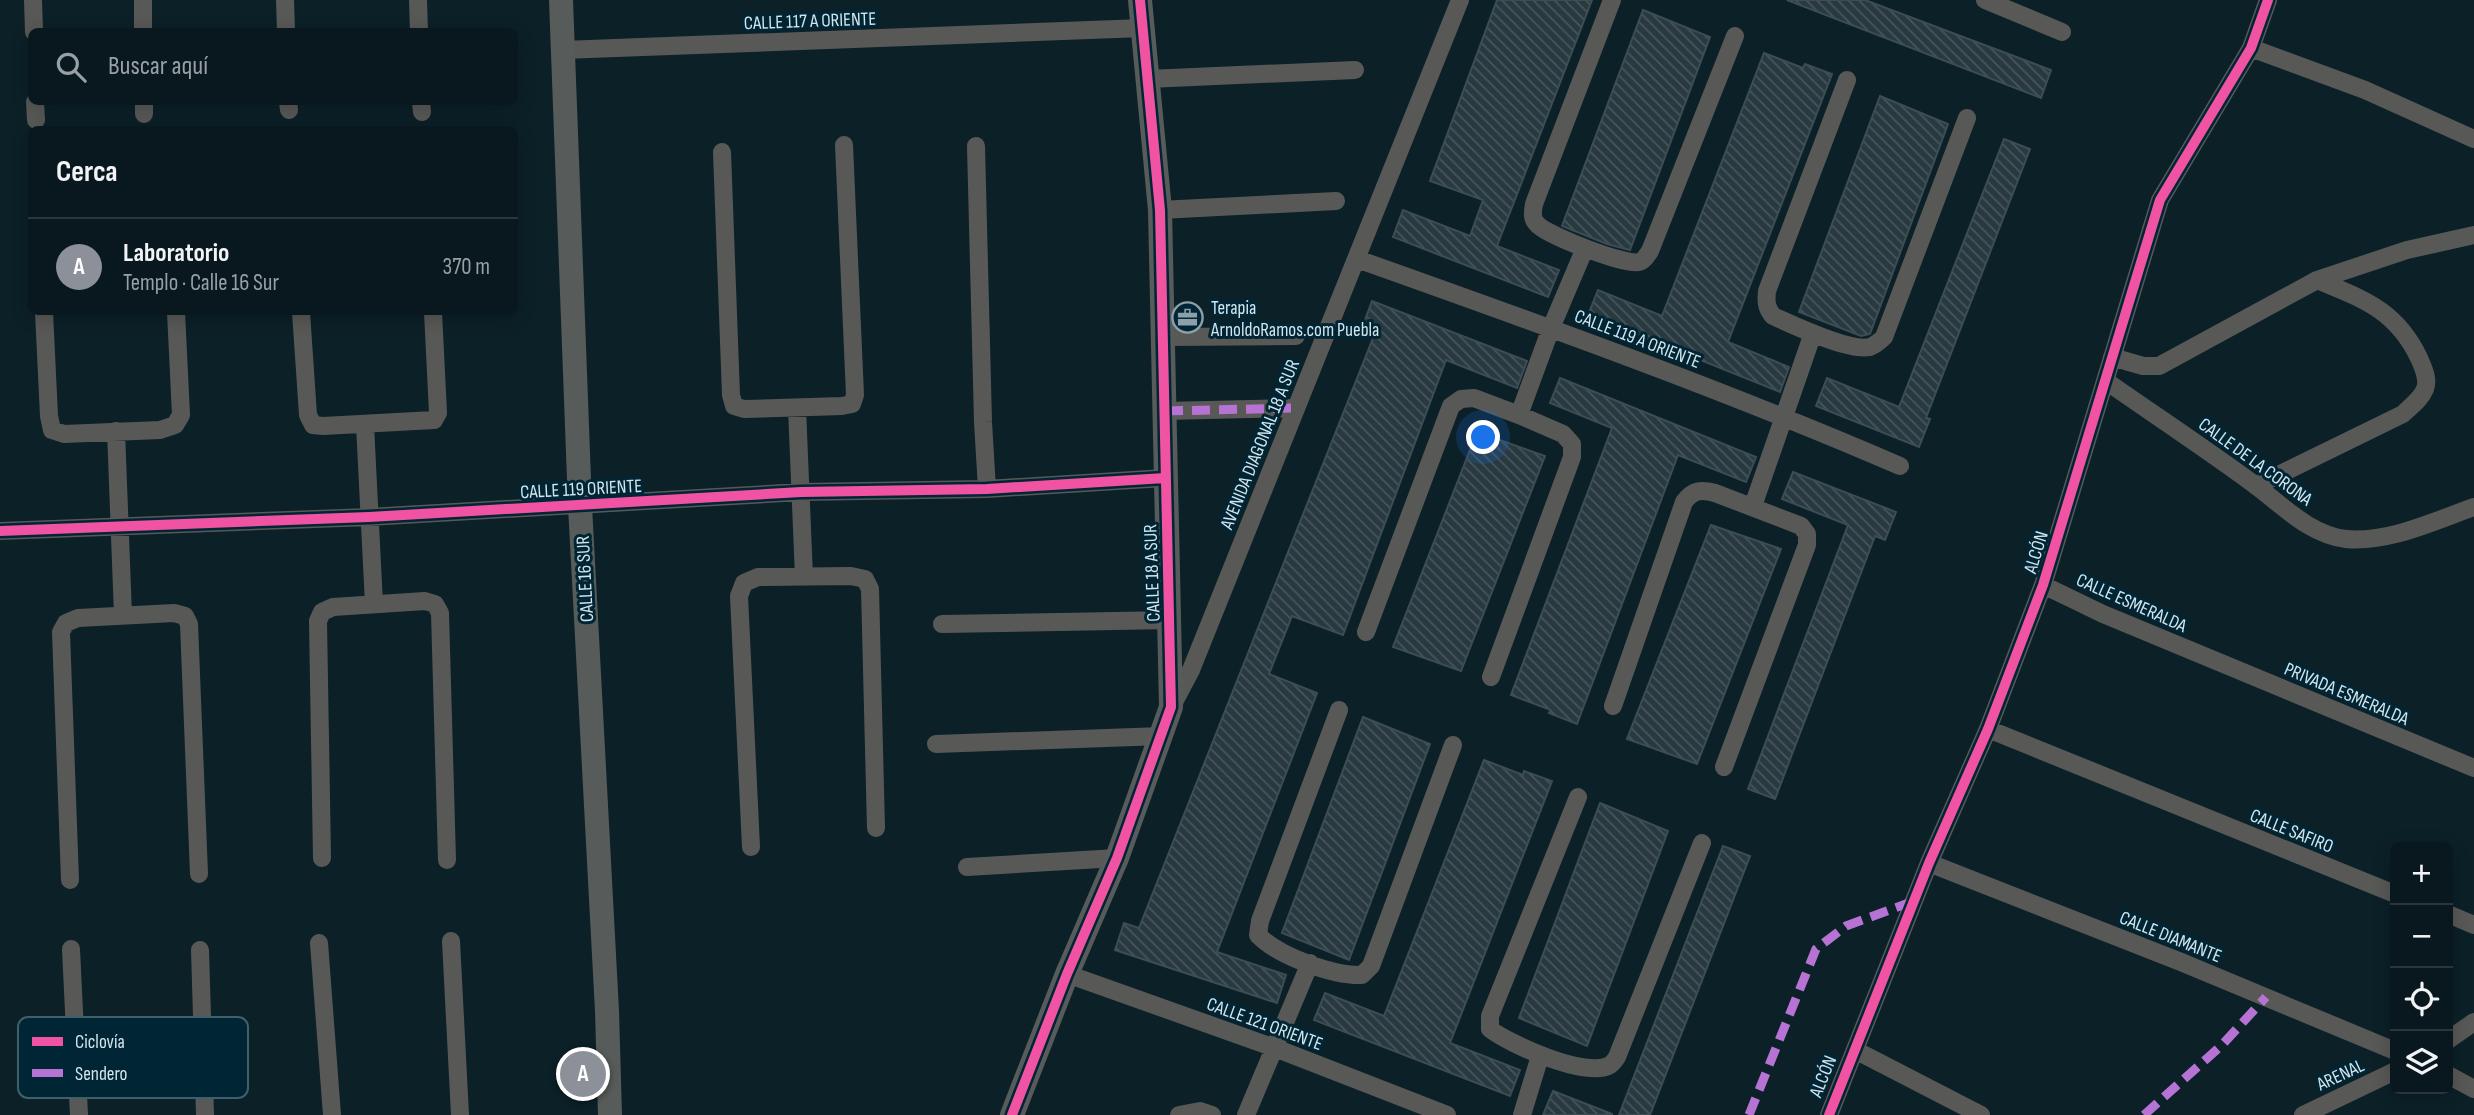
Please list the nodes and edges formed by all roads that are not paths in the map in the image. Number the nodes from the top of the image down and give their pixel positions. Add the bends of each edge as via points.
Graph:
1 (33, 0) edge
2 (143, 0) edge
3 (285, 0) edge
4 (418, 0) edge
5 (561, 0) edge
6 (1140, 0) edge
7 (1460, 0) edge
8 (1612, 0) edge
9 (1984, 0) edge
10 (2268, 0) edge
11 (2027, 8) edge
12 (34, 28) edge
13 (143, 28) edge
14 (286, 28) edge
15 (419, 28) edge
16 (1143, 28) junction
17 (2062, 32) dead end
18 (1735, 36) dead end
19 (2251, 48) junction
20 (563, 50) junction
21 (1355, 70) dead end
22 (1148, 79) junction
23 (1847, 80) dead end
24 (35, 105) edge
25 (1967, 118) dead end
26 (36, 120) dead end
27 (2474, 139) edge
28 (844, 145) dead end
29 (976, 146) dead end
30 (722, 152) dead end
31 (1336, 201) dead end
32 (1160, 210) junction
33 (2474, 235) edge
34 (1585, 248) junction
35 (1357, 260) junction
36 (2317, 280) junction
37 (44, 315) edge
38 (176, 315) edge
39 (301, 315) edge
40 (433, 315) edge
41 (1551, 328) junction
42 (1813, 333) junction
43 (1165, 337) junction
44 (1297, 337) dead end
45 (2112, 358) junction
46 (2106, 381) junction
47 (797, 408) junction
48 (1296, 408) junction
49 (1165, 411) junction
50 (1520, 415) junction
51 (1786, 416) junction
52 (365, 425) junction
53 (116, 431) junction
54 (1900, 466) dead end
55 (1165, 478) junction
56 (2256, 486) junction
57 (987, 489) junction
58 (801, 492) junction
59 (580, 506) junction
60 (1753, 506) junction
61 (2474, 506) edge
62 (369, 517) junction
63 (119, 527) junction
64 (0, 531) edge
65 (804, 577) junction
66 (2043, 585) junction
67 (374, 604) junction
68 (123, 615) junction
69 (1171, 620) junction
70 (942, 624) dead end
71 (1366, 632) dead end
72 (2204, 656) joint
73 (1491, 677) dead end
74 (1613, 706) dead end
75 (1171, 707) junction
76 (1339, 709) dead end
77 (1988, 729) junction
78 (1162, 736) junction
79 (936, 744) dead end
80 (1453, 745) dead end
81 (1724, 767) dead end
82 (2474, 768) edge
83 (1578, 797) dead end
84 (876, 828) dead end
85 (1702, 843) dead end
86 (751, 846) dead end
87 (322, 858) dead end
88 (1116, 858) junction
89 (447, 860) dead end
90 (1929, 863) junction
91 (967, 867) dead end
92 (199, 874) dead end
93 (70, 880) dead end
94 (2390, 892) edge
95 (2453, 916) edge
96 (2474, 925) edge
97 (451, 941) dead end
98 (319, 943) dead end
99 (71, 949) dead end
100 (200, 950) dead end
101 (1310, 963) junction
102 (1067, 974) junction
103 (74, 1017) edge
104 (202, 1017) edge
105 (2474, 1022) edge
106 (2453, 1037) edge
107 (1275, 1048) junction
108 (2390, 1049) edge
109 (1855, 1050) junction
110 (1540, 1056) junction
111 (2390, 1073) edge
112 (2453, 1078) edge
113 (2474, 1089) edge
114 (332, 1115) edge
115 (460, 1115) edge
116 (610, 1115) edge
117 (1012, 1115) edge
118 (1179, 1115) edge
119 (1212, 1115) edge
120 (1246, 1115) edge
121 (1447, 1115) edge
122 (1522, 1115) edge
123 (1829, 1115) edge
124 (1981, 1115) edge
125 (2303, 1115) edge

1 - 12 street
2 - 13 street
3 - 14 street
4 - 15 street
5 - 20 street, CALLE 16 SUR
6 - 16 street, CALLE 18 A SUR
7 - 35 street, AVENIDA DIAGONAL 18 A SUR
8 - 34 street via 1532,216 1537,225
9 - 11 street
10 - 19 street, ALCÓN
11 - 17 street
16 - 20 street, CALLE 117 A ORIENTE
16 - 22 street, CALLE 18 A SUR
18 - 34 street via 1645,259 1627,262
19 - 27 street via 2365,90
19 - 45 street, ALCÓN via 2160,200
20 - 59 street, CALLE 16 SUR
21 - 22 street
22 - 32 street, CALLE 18 A SUR
23 - 42 street via 1767,291 1773,316
24 - 26 street
25 - 42 street via 1884,337 1868,347 1856,347
28 - 47 street via 855,395 852,404
29 - 57 street
30 - 47 street via 734,406
31 - 32 street
32 - 43 street, CALLE 18 A SUR
33 - 36 street via 2407,250
34 - 41 street
35 - 41 street, CALLE 119 A ORIENTE
35 - 48 street, AVENIDA DIAGONAL 18 A SUR
36 - 45 street via 2160,366
36 - 56 street via 2390,316 2419,358 2426,388 2403,414
37 - 53 street via 52,430
38 - 53 street via 181,415 175,425 160,430
39 - 52 street via 308,415 313,425
40 - 52 street via 438,413 424,422
41 - 50 street
41 - 51 street, CALLE 119 A ORIENTE
42 - 51 street
43 - 44 street
43 - 49 street, CALLE 18 A SUR
45 - 46 street, ALCÓN
46 - 56 street, CALLE DE LA CORONA
46 - 66 street, ALCÓN
47 - 58 street
48 - 49 street
48 - 75 street, AVENIDA DIAGONAL 18 A SUR via 1191,670
49 - 55 street, CALLE 18 A SUR
50 - 71 street via 1474,398 1451,406
50 - 73 street via 1563,434 1572,444 1572,457
51 - 54 street, CALLE 119 A ORIENTE
51 - 60 street
52 - 62 street
53 - 63 street
55 - 57 street, CALLE 119 ORIENTE
55 - 69 street, CALLE 18 A SUR
56 - 61 street, CALLE DE LA CORONA via 2292,515 2343,538 2368,539 2404,531
57 - 58 street, CALLE 119 ORIENTE
58 - 59 street, CALLE 119 ORIENTE
58 - 65 street
59 - 62 street, CALLE 119 ORIENTE
59 - 116 street, CALLE 16 SUR
60 - 74 street via 1703,490 1691,493 1684,502
60 - 81 street via 1801,526 1807,545
62 - 63 street, CALLE 119 ORIENTE
62 - 67 street
63 - 64 street, CALLE 119 ORIENTE
63 - 68 street
65 - 84 street via 850,576 864,579 870,589
65 - 86 street via 758,578 744,583 740,596
66 - 72 street, CALLE ESMERALDA
66 - 77 street, ALCÓN
67 - 87 street via 333,607 322,611 318,621
67 - 89 street via 425,601 440,612
68 - 92 street via 174,613 185,616 189,624
68 - 93 street via 78,618 66,623 61,632
69 - 70 street
69 - 75 street, CALLE 18 A SUR
72 - 82 street, PRIVADA ESMERALDA
75 - 78 street, CALLE 18 A SUR
76 - 101 street via 1258,935 1269,946
77 - 90 street, ALCÓN
77 - 94 street, CALLE SAFIRO
78 - 79 street
78 - 88 street, CALLE 18 A SUR
80 - 101 street via 1371,966 1362,975 1346,975
83 - 110 street via 1490,1016 1490,1029
85 - 110 street via 1617,1057 1608,1066 1591,1069
88 - 91 street
88 - 102 street, CALLE 18 A SUR
90 - 108 street, CALLE DIAMANTE
90 - 109 street, ALCÓN
95 - 96 street
97 - 115 street
98 - 114 street
99 - 103 street
100 - 104 street
101 - 107 street
102 - 107 street, CALLE 121 ORIENTE
102 - 117 street, CALLE 18 A SUR
105 - 106 street
107 - 120 street
107 - 121 street, CALLE 121 ORIENTE
109 - 123 street, ALCÓN
109 - 124 street
110 - 122 street
111 - 125 street, ARENAL
112 - 113 street
118 - 119 street via 1200,1111

